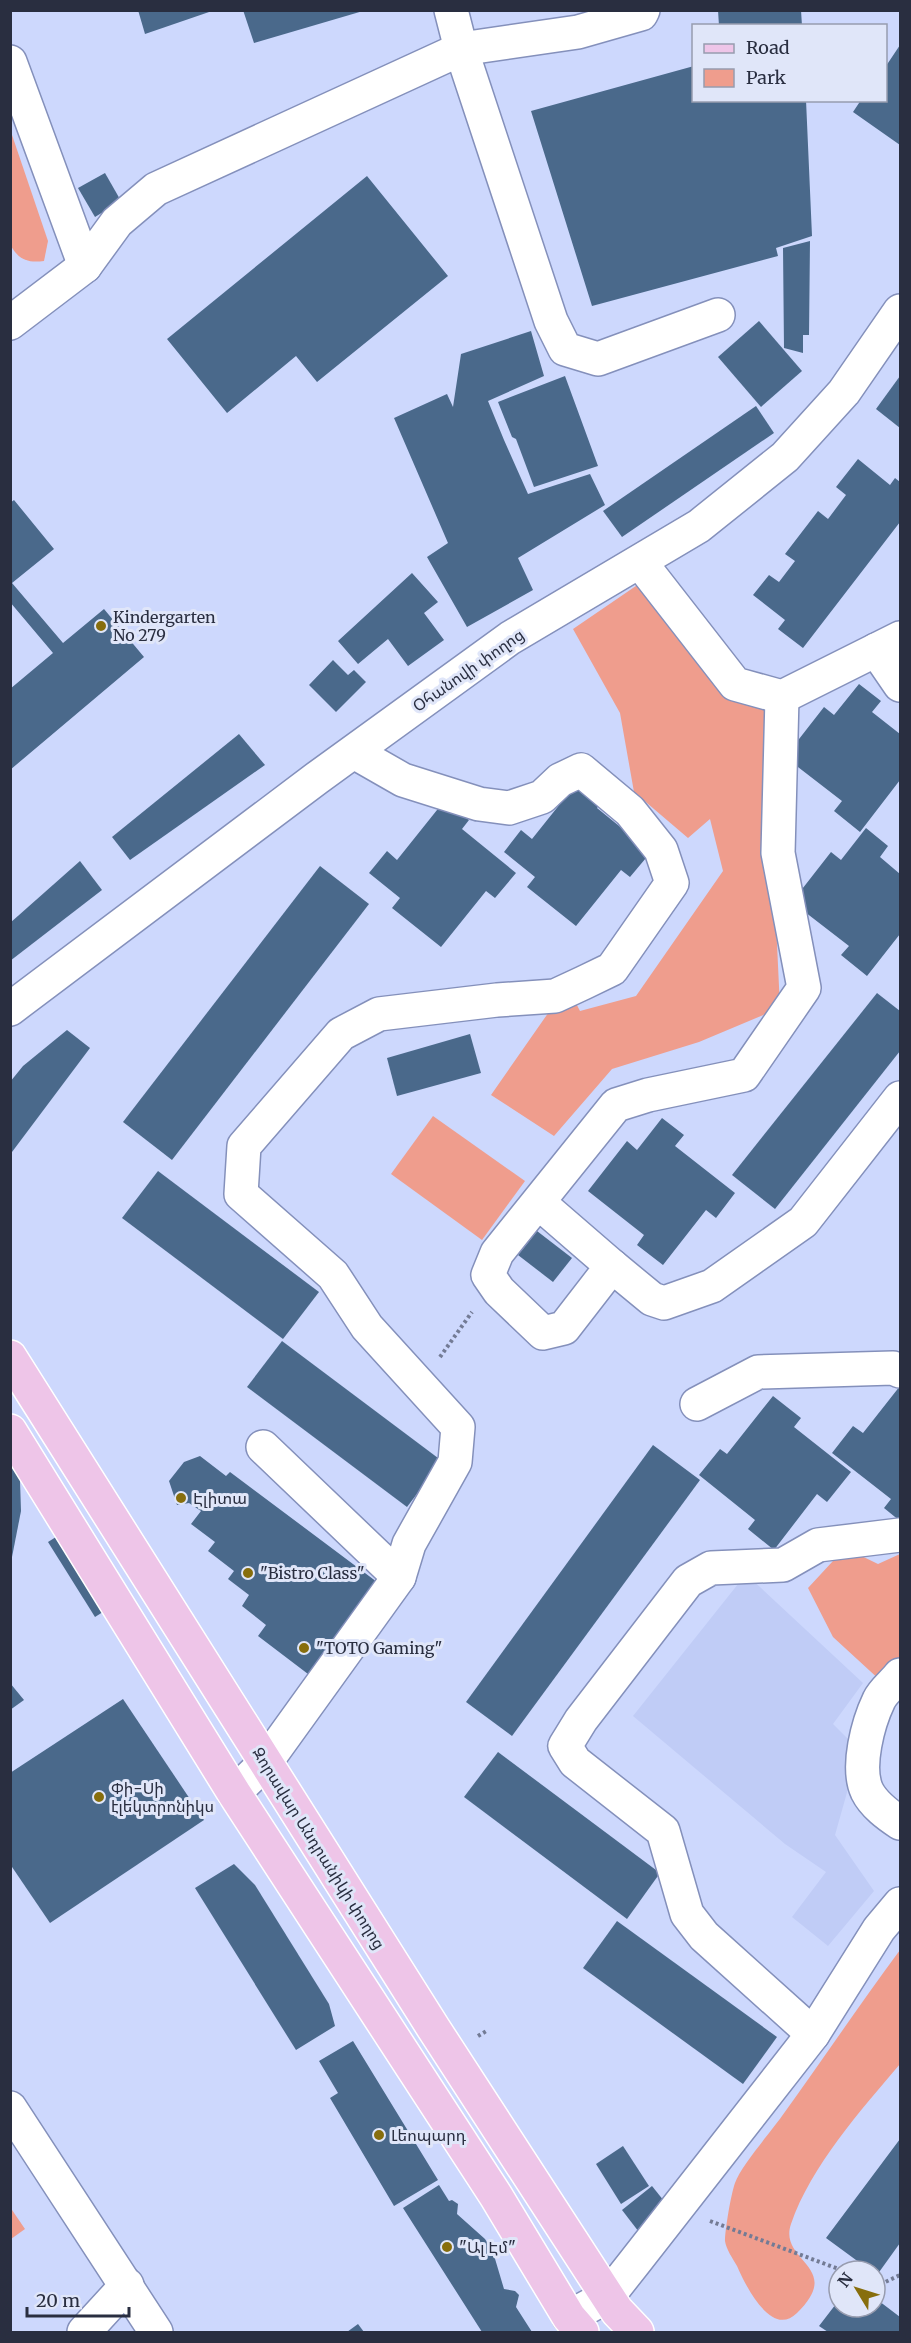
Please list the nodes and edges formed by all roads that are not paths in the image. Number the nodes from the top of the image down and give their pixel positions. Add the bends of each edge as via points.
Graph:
1 (452, 10) edge
2 (643, 10) edge
3 (460, 49) junction
4 (10, 63) edge
5 (85, 266) junction
6 (900, 311) edge
7 (718, 315) dead end
8 (10, 323) edge
9 (640, 562) junction
10 (888, 644) edge
11 (900, 685) edge
12 (782, 697) junction
13 (354, 753) junction
14 (10, 1009) edge
15 (900, 1098) edge
16 (538, 1202) junction
17 (612, 1266) junction
18 (10, 1357) edge
19 (900, 1371) edge
20 (697, 1404) dead end
21 (10, 1431) edge
22 (263, 1447) dead end
23 (900, 1535) edge
24 (399, 1577) junction
25 (900, 1675) edge
26 (265, 1763) junction
27 (234, 1793) junction
28 (900, 1823) edge
29 (900, 1904) edge
30 (813, 2034) junction
31 (10, 2109) edge
32 (127, 2285) junction
33 (608, 2296) junction
34 (575, 2325) edge
35 (84, 2332) edge
36 (156, 2332) edge
37 (637, 2332) edge

1 - 3 street
2 - 3 street via 641,14 578,32
3 - 5 street via 156,189 117,222
3 - 7 street via 551,321 565,349 598,359
4 - 5 street
5 - 8 street
6 - 9 street, Օհանովի փողոց via 844,392 785,457 699,526
9 - 12 street via 735,684
9 - 13 street, Օհանովի փողոց via 510,638
10 - 11 street
10 - 12 street
12 - 16 street via 778,853 804,988 744,1075 616,1105
13 - 14 street, Օհանովի փողոց
13 - 24 street via 403,780 479,804 508,808 542,797 560,780 581,770 630,811 661,850 672,883 612,969 555,996 379,1014 341,1034 244,1146 241,1194 333,1275 368,1327 458,1427 455,1462 409,1544
15 - 17 street via 803,1222 712,1286 664,1303 652,1299
16 - 17 street
16 - 17 street via 497,1253 488,1275 543,1333 564,1328
18 - 26 main road, Զորավար Անդրանիկի փողոց
19 - 20 street via 893,1368 758,1372
21 - 27 main road
22 - 24 street
23 - 30 street via 818,1545 783,1565 711,1568 688,1581 565,1746 575,1762 663,1832 687,1914 704,1935
24 - 26 street
25 - 28 street via 879,1699 868,1732 863,1767 867,1790 883,1811
26 - 27 street
26 - 33 main road, Զորավար Անդրանիկի փողոց
27 - 34 main road via 496,2196
29 - 30 street via 879,1929
30 - 33 street
31 - 32 street
32 - 35 street
32 - 36 street
33 - 34 street
33 - 37 main road, Զորավար Անդրանիկի փողոց

